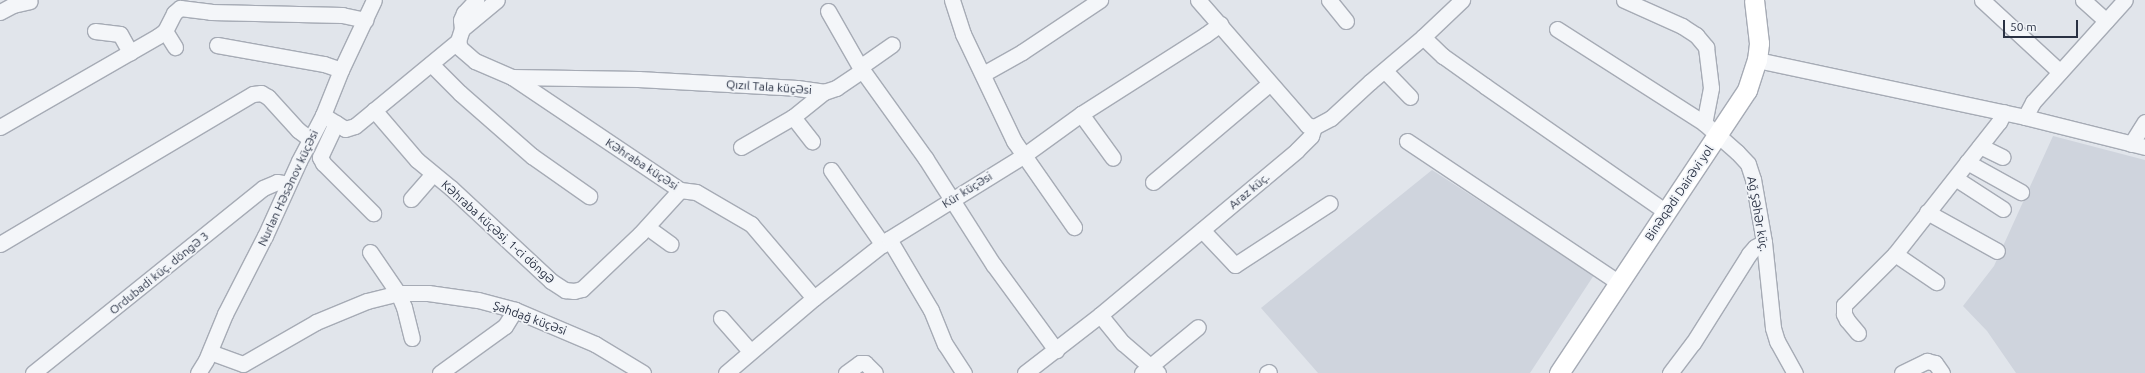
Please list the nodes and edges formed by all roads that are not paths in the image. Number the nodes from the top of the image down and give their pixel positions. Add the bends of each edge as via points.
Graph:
1 (374, 0) edge
2 (476, 0) edge
3 (497, 0) edge
4 (952, 0) edge
5 (1100, 0) edge
6 (1462, 0) edge
7 (1624, 0) edge
8 (1754, 0) edge
9 (1982, 0) edge
10 (2083, 0) edge
11 (2125, 0) edge
12 (30, 1) dead end
13 (1333, 2) edge
14 (1207, 3) edge
15 (828, 11) dead end
16 (0, 12) edge
17 (365, 20) junction
18 (1346, 21) dead end
19 (2106, 21) junction
20 (1220, 24) junction
21 (1556, 29) dead end
22 (164, 30) junction
23 (95, 31) dead end
24 (460, 35) junction
25 (1424, 37) junction
26 (217, 45) dead end
27 (892, 45) dead end
28 (175, 47) dead end
29 (130, 52) junction
30 (1757, 60) junction
31 (431, 64) junction
32 (861, 69) junction
33 (341, 70) junction
34 (1385, 71) junction
35 (2060, 72) junction
36 (983, 74) junction
37 (512, 77) junction
38 (1270, 83) junction
39 (824, 92) junction
40 (1410, 97) dead end
41 (374, 110) junction
42 (2004, 112) junction
43 (1081, 114) junction
44 (323, 115) junction
45 (2025, 116) junction
46 (794, 117) junction
47 (2145, 122) edge
48 (336, 123) junction
49 (1704, 123) junction
50 (1314, 127) junction
51 (0, 128) edge
52 (1717, 136) junction
53 (310, 139) junction
54 (812, 141) dead end
55 (1407, 141) dead end
56 (1980, 146) junction
57 (2138, 146) edge
58 (741, 147) dead end
59 (1023, 156) junction
60 (2003, 157) dead end
61 (1113, 158) dead end
62 (1967, 162) junction
63 (832, 170) dead end
64 (433, 174) junction
65 (1955, 178) junction
66 (1153, 182) dead end
67 (288, 184) junction
68 (680, 190) junction
69 (2021, 192) dead end
70 (589, 196) dead end
71 (411, 199) dead end
72 (952, 200) junction
73 (1330, 203) dead end
74 (2003, 209) dead end
75 (1666, 212) junction
76 (1927, 212) junction
77 (373, 213) dead end
78 (647, 226) junction
79 (1074, 227) dead end
80 (1202, 230) junction
81 (886, 242) junction
82 (1764, 242) junction
83 (0, 244) edge
84 (670, 244) dead end
85 (1997, 251) dead end
86 (370, 252) dead end
87 (1895, 254) junction
88 (1936, 282) dead end
89 (1619, 283) junction
90 (398, 293) junction
91 (814, 298) junction
92 (515, 310) junction
93 (1100, 315) junction
94 (721, 318) dead end
95 (1198, 328) dead end
96 (1858, 332) dead end
97 (412, 338) dead end
98 (1056, 350) junction
99 (750, 351) junction
100 (210, 352) junction
101 (1150, 371) edge
102 (1793, 372) edge
103 (33, 373) edge
104 (198, 373) edge
105 (440, 373) edge
106 (643, 373) edge
107 (726, 373) edge
108 (846, 373) edge
109 (875, 373) edge
110 (964, 373) edge
111 (1025, 373) edge
112 (1559, 373) edge
113 (1670, 373) edge
114 (1902, 373) edge
115 (1942, 373) edge

1 - 17 street, Nurlan Həsənov küçəsi
2 - 24 street via 464,13
3 - 24 street
4 - 36 street via 963,34
5 - 36 street via 1022,52
6 - 25 street, Araz küç.
7 - 49 street via 1682,26 1696,35 1706,47 1711,88
8 - 30 main road, Binəqədi Dairəvi yol via 1758,38
9 - 35 street
10 - 19 street
11 - 19 street
12 - 16 street
13 - 18 street
14 - 20 street
15 - 32 street
17 - 22 street via 342,15 218,12 180,8
17 - 33 street, Nurlan Həsənov küçəsi
19 - 35 street
20 - 38 street
20 - 43 street, Kür küçəsi
21 - 49 street, Ağ Şəhər küç.
22 - 28 street
22 - 29 street via 148,43
23 - 29 street via 120,34
24 - 31 street
24 - 37 street, Kəhraba küçəsi via 465,53 475,61
25 - 34 street, Araz küç.
25 - 75 street via 1443,56
26 - 33 street via 324,64
27 - 32 street, Qızıl Tala küçəsi
29 - 51 street
30 - 42 street
30 - 52 main road, Binəqədi Dairəvi yol via 1747,90
31 - 41 street
31 - 70 street via 532,156
32 - 39 street, Qızıl Tala küçəsi via 840,85
32 - 72 street via 926,159
33 - 44 street, Nurlan Həsənov küçəsi
34 - 40 street
34 - 50 street, Araz küç. via 1331,118
35 - 45 street via 2033,102
36 - 59 street
37 - 39 street, Qızıl Tala küçəsi via 638,79 769,86
37 - 68 street, Kəhraba küçəsi
38 - 50 street via 1306,124
38 - 66 street
39 - 46 street
41 - 48 street via 350,128 345,129
41 - 64 street, Kəhraba küçəsi, 1-ci döngə via 407,149
42 - 45 street
42 - 56 street
43 - 59 street, Kür küçəsi
43 - 61 street
44 - 48 street
44 - 53 street, Nurlan Həsənov küçəsi
45 - 57 street
46 - 54 street
46 - 58 street
47 - 57 street
48 - 77 street via 320,157 322,163
49 - 52 street, Ağ Şəhər küç.
50 - 80 street, Araz küç. via 1311,136 1297,150
52 - 75 main road, Binəqədi Dairəvi yol
52 - 82 street, Ağ Şəhər küç. via 1748,164
53 - 67 street, Nurlan Həsənov küçəsi
53 - 83 street via 298,130 268,97 261,93 254,94
55 - 89 street
56 - 60 street
56 - 62 street
59 - 72 street, Kür küçəsi
59 - 79 street
62 - 65 street
62 - 69 street
63 - 81 street
64 - 71 street
64 - 78 street, Kəhraba küçəsi, 1-ci döngə via 551,281 565,290 574,291 582,288
65 - 74 street
65 - 76 street
67 - 100 street, Nurlan Həsənov küçəsi via 265,236 224,314
67 - 103 street, Ordubadi küç. döngə 3 via 277,182 263,188
68 - 78 street, Kəhraba küçəsi, 1-ci döngə
68 - 91 street, Kəhraba küçəsi via 696,192 751,224
72 - 81 street, Kür küçəsi
72 - 98 street via 993,264
73 - 80 street via 1235,265
75 - 89 main road, Binəqədi Dairəvi yol
76 - 85 street
76 - 87 street
78 - 84 street
80 - 93 street, Araz küç.
81 - 91 street, Kür küçəsi
81 - 110 street via 931,310 945,344
82 - 102 street, Ağ Şəhər küç. via 1773,328
82 - 113 street via 1749,254 1693,343
86 - 90 street
87 - 88 street
87 - 96 street via 1844,305 1847,320
89 - 112 main road, Binəqədi Dairəvi yol
90 - 92 street, Şahdağ küçəsi via 428,293 478,300
90 - 97 street
90 - 100 street, Şahdağ küçəsi via 367,301 316,322 243,364
91 - 99 street, Kür küçəsi
92 - 105 street via 505,326
92 - 106 street, Şahdağ küçəsi via 595,344
93 - 98 street, Araz küç.
93 - 101 street
94 - 99 street
95 - 101 street
98 - 111 street, Araz küç.
99 - 107 street, Kür küçəsi
100 - 104 street, Nurlan Həsənov küçəsi
108 - 109 street via 860,363 865,363
114 - 115 street via 1927,361 1935,363

